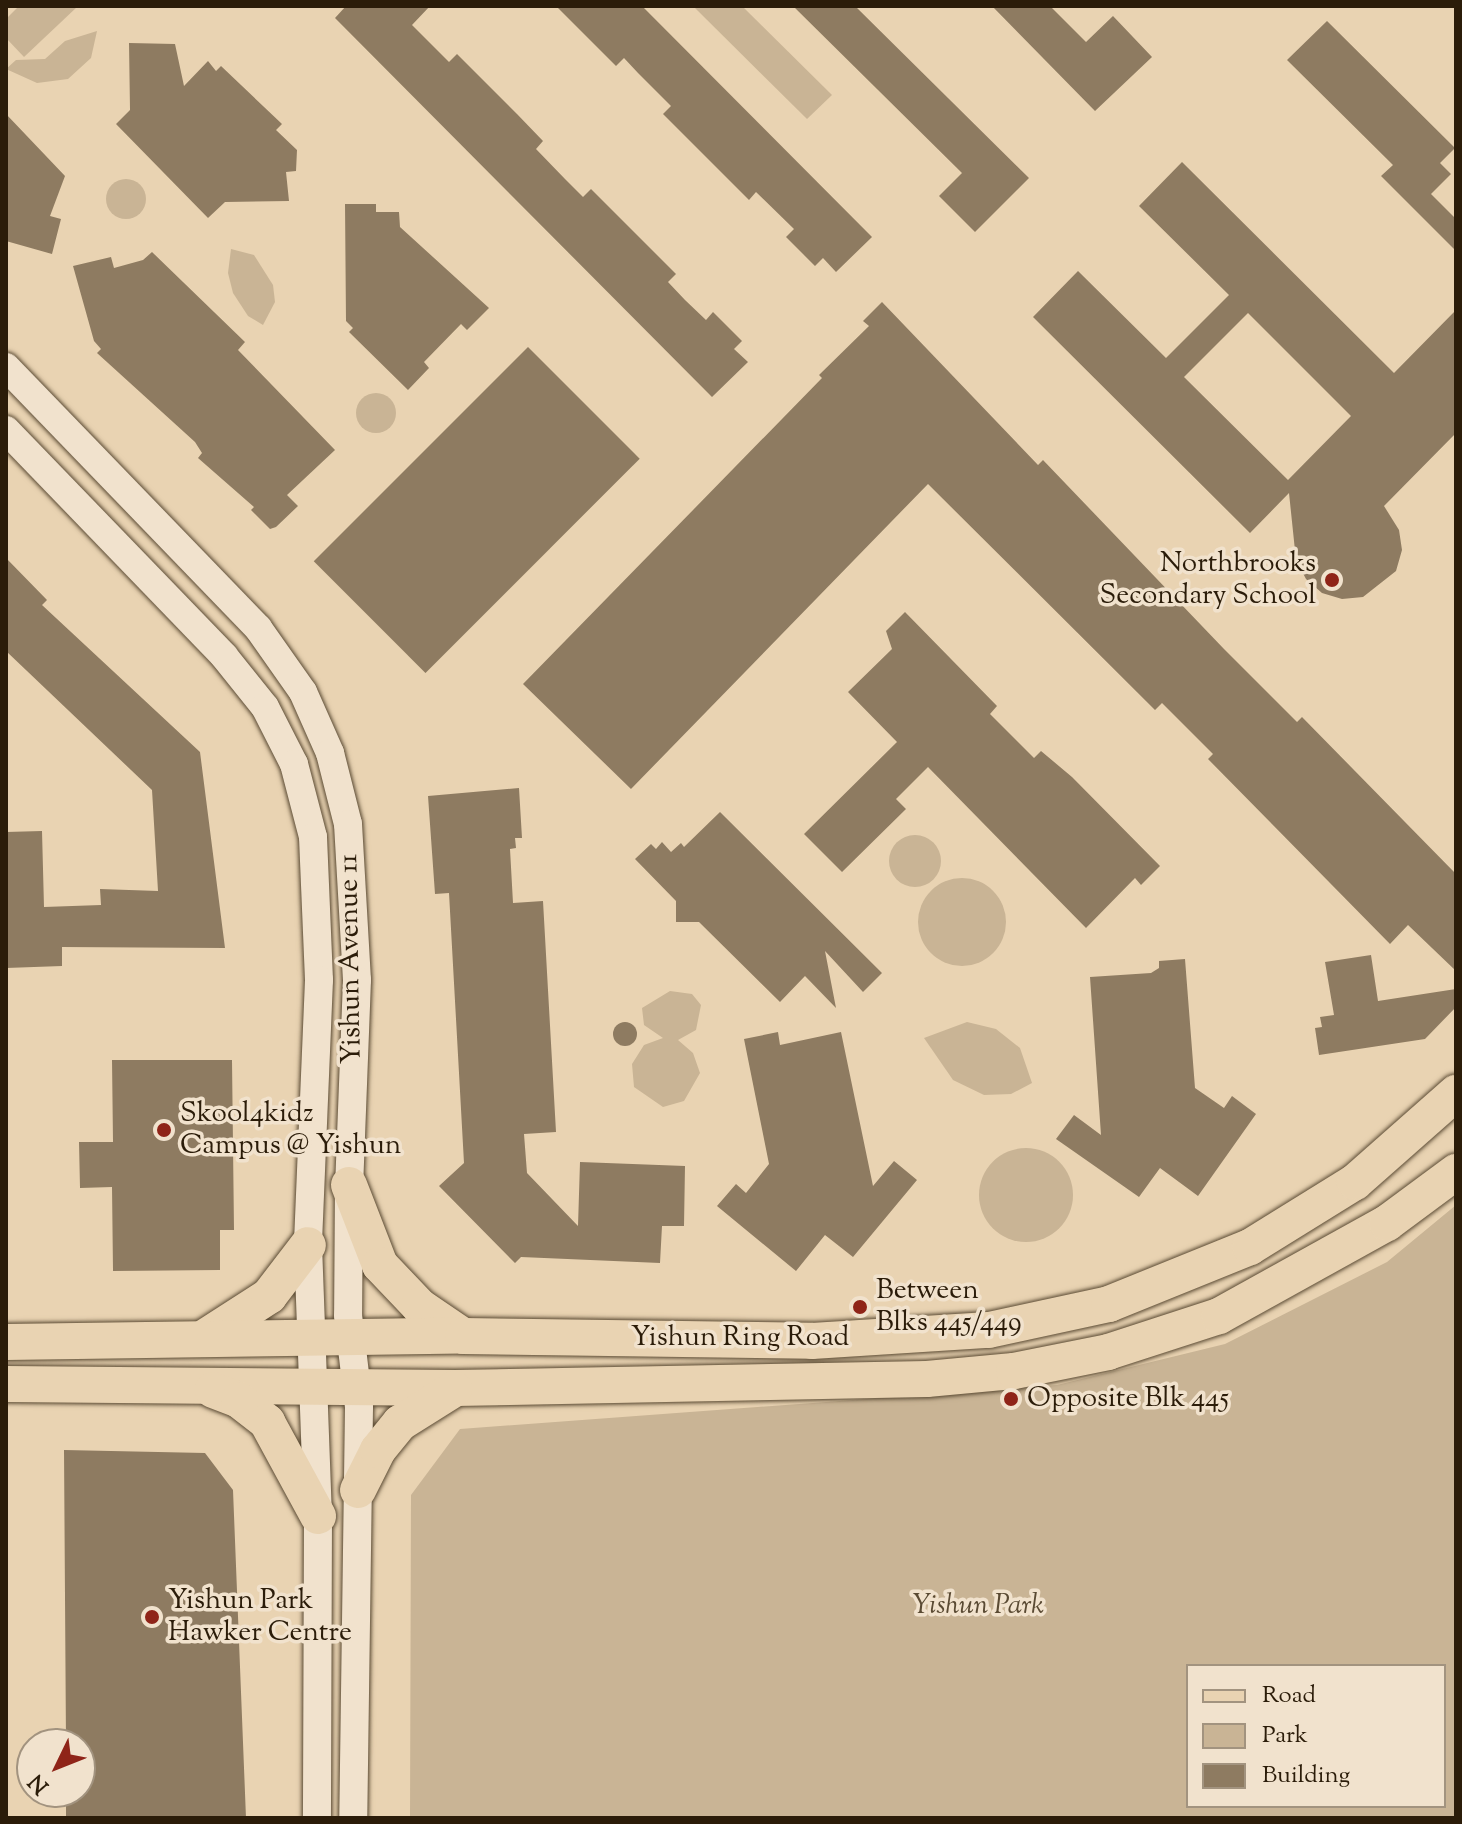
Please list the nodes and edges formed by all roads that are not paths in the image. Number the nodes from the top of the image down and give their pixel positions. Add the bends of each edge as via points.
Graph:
1 (6, 367) edge
2 (6, 430) edge
3 (1456, 1093) edge
4 (1456, 1172) edge
5 (349, 1185) junction
6 (308, 1245) junction
7 (463, 1336) junction
8 (310, 1337) junction
9 (350, 1337) junction
10 (202, 1339) junction
11 (6, 1342) edge
12 (6, 1384) edge
13 (199, 1384) junction
14 (455, 1388) junction
15 (312, 1389) junction
16 (356, 1389) junction
17 (358, 1490) junction
18 (318, 1516) junction
19 (356, 1554) junction
20 (316, 1579) junction
21 (317, 1818) edge
22 (353, 1818) edge

1 - 5 street, Yishun Avenue 11 via 258,628 303,692 330,753 348,824 357,980
2 - 6 street, Yishun Avenue 11 via 224,656 265,707 294,764 313,837 319,980
3 - 7 main road, Yishun Ring Road via 1355,1182 1263,1240 1109,1304 1053,1318 989,1330 812,1341
4 - 14 main road, Yishun Ring Road via 1387,1223 1260,1295 1219,1316 1108,1352 1014,1371 927,1379
5 - 7 main road via 380,1265 419,1306
5 - 9 street, Yishun Avenue 11
6 - 8 street, Yishun Avenue 11
6 - 10 main road via 269,1296
7 - 9 main road, Yishun Ring Road
8 - 9 main road, Yishun Ring Road
8 - 10 main road, Yishun Ring Road
8 - 15 street, Yishun Avenue 11
9 - 16 street, Yishun Avenue 11
10 - 11 main road, Yishun Ring Road
12 - 13 main road, Yishun Ring Road
13 - 15 main road, Yishun Ring Road
13 - 18 main road via 239,1400 267,1422
14 - 16 main road, Yishun Ring Road
14 - 17 main road via 400,1423 378,1450
15 - 16 main road, Yishun Ring Road
15 - 18 street, Yishun Avenue 11
16 - 17 street, Yishun Avenue 11
17 - 19 street, Yishun Avenue 11
18 - 20 street, Yishun Avenue 11
19 - 20 street via 338,1557
19 - 22 street, Yishun Avenue 11
20 - 21 street, Yishun Avenue 11

